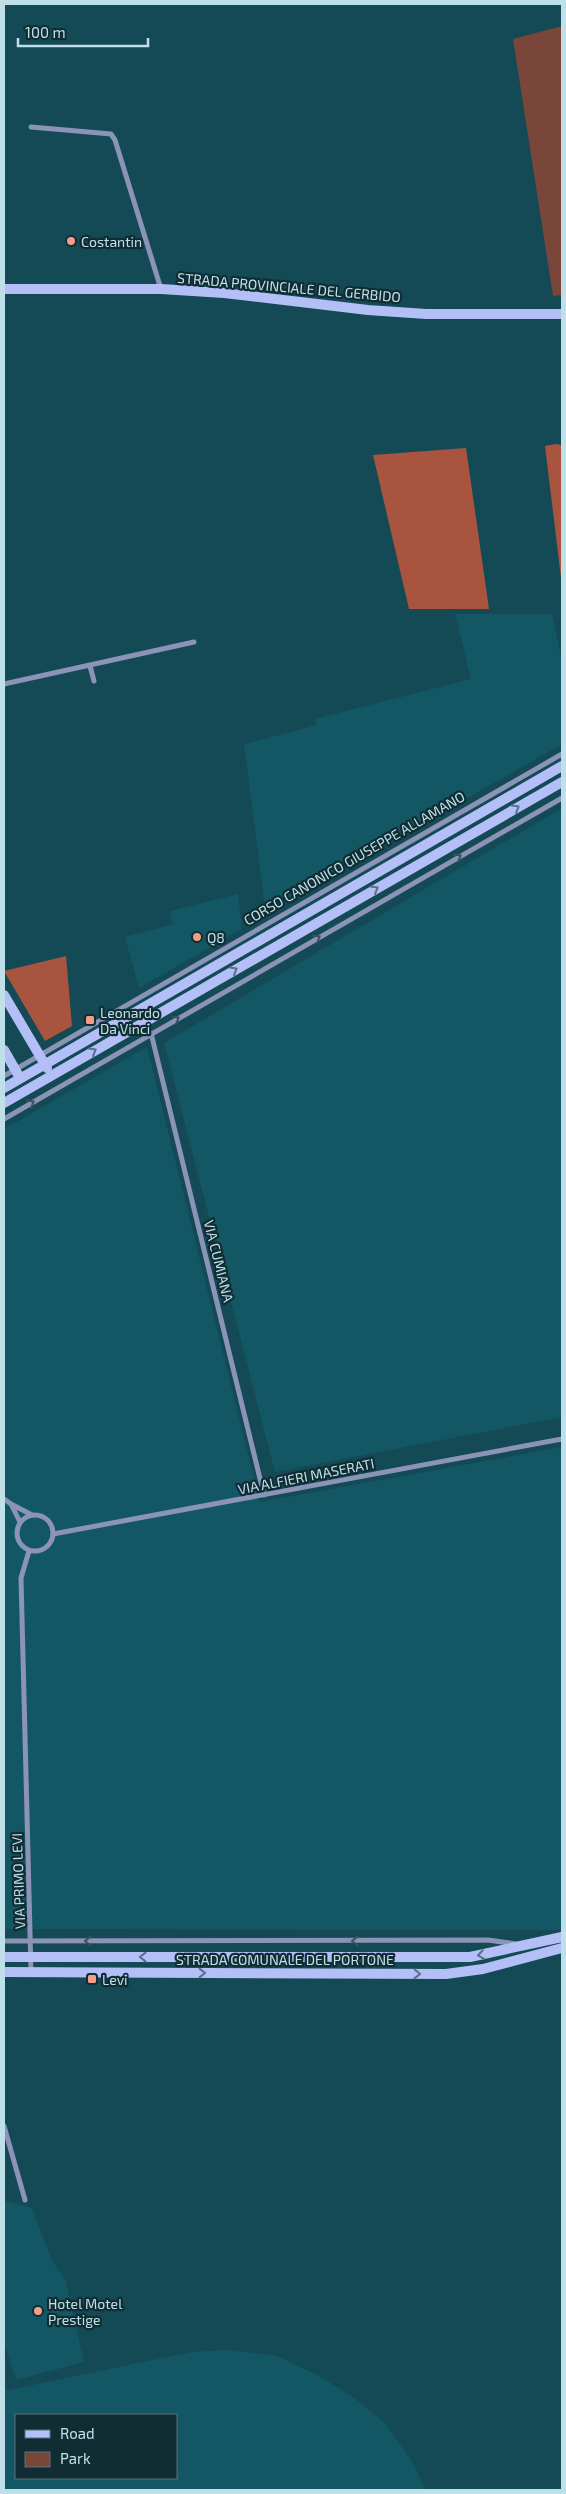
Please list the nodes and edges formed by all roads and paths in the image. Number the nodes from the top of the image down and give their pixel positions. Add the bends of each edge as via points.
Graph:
1 (31, 127) dead end
2 (9, 289) edge
3 (161, 289) junction
4 (4, 294) edge
5 (562, 314) edge
6 (194, 642) dead end
7 (90, 666) junction
8 (94, 681) dead end
9 (4, 684) edge
10 (562, 754) edge
11 (562, 766) edge
12 (562, 782) edge
13 (562, 798) edge
14 (4, 995) edge
15 (151, 1033) junction
16 (4, 1050) edge
17 (42, 1060) junction
18 (18, 1074) junction
19 (4, 1076) edge
20 (51, 1076) junction
21 (58, 1087) junction
22 (4, 1088) edge
23 (4, 1103) edge
24 (4, 1119) edge
25 (562, 1439) edge
26 (264, 1495) junction
27 (4, 1500) edge
28 (11, 1504) junction
29 (32, 1515) junction
30 (20, 1522) junction
31 (53, 1534) junction
32 (29, 1550) junction
33 (562, 1937) edge
34 (4, 1941) edge
35 (31, 1941) junction
36 (526, 1946) junction
37 (562, 1948) edge
38 (4, 1957) edge
39 (31, 1957) junction
40 (4, 1972) edge
41 (31, 1972) junction
42 (4, 2126) edge
43 (25, 2200) dead end

1 - 3 street via 111,134
2 - 3 street, STRADA PROVINCIALE DEL GERBIDO
2 - 4 street, STRADA PROVINCIALE DEL GERBIDO
3 - 5 street, STRADA PROVINCIALE DEL GERBIDO via 426,314
6 - 7 street
7 - 8 street
7 - 9 street
10 - 17 street, CORSO CANONICO GIUSEPPE ALLAMANO
11 - 17 street, CORSO CANONICO GIUSEPPE ALLAMANO
20 -> 12 street
15 -> 13 street
14 - 17 street
15 - 21 street
15 - 26 street, VIA CUMIANA
16 - 18 street
17 - 18 street, CORSO CANONICO GIUSEPPE ALLAMANO
17 - 20 street
18 - 19 street, CORSO CANONICO GIUSEPPE ALLAMANO
18 - 22 street, CORSO CANONICO GIUSEPPE ALLAMANO
20 - 21 street
20 - 23 street
24 -> 21 street
25 - 26 street, VIA ALFIERI MASERATI
26 - 31 street, VIA ALFIERI MASERATI
27 - 28 street
28 - 29 street
28 - 30 street
29 - 30 street
29 - 31 street via 48,1520
30 - 32 street via 16,1535
31 - 32 street via 46,1548
32 - 35 street, VIA PRIMO LEVI via 21,1578
33 - 36 street, STRADA COMUNALE DEL PORTONE
34 - 35 street, STRADA COMUNALE DEL PORTONE
36 -> 35 street, STRADA COMUNALE DEL PORTONE via 488,1940
35 - 39 street, VIA PRIMO LEVI
36 -> 39 street, STRADA COMUNALE DEL PORTONE via 470,1956
41 -> 37 street, STRADA COMUNALE DEL PORTONE via 446,1974 482,1969
38 - 39 street, STRADA COMUNALE DEL PORTONE
39 - 41 street, VIA PRIMO LEVI
40 - 41 street, STRADA COMUNALE DEL PORTONE
42 - 43 street

